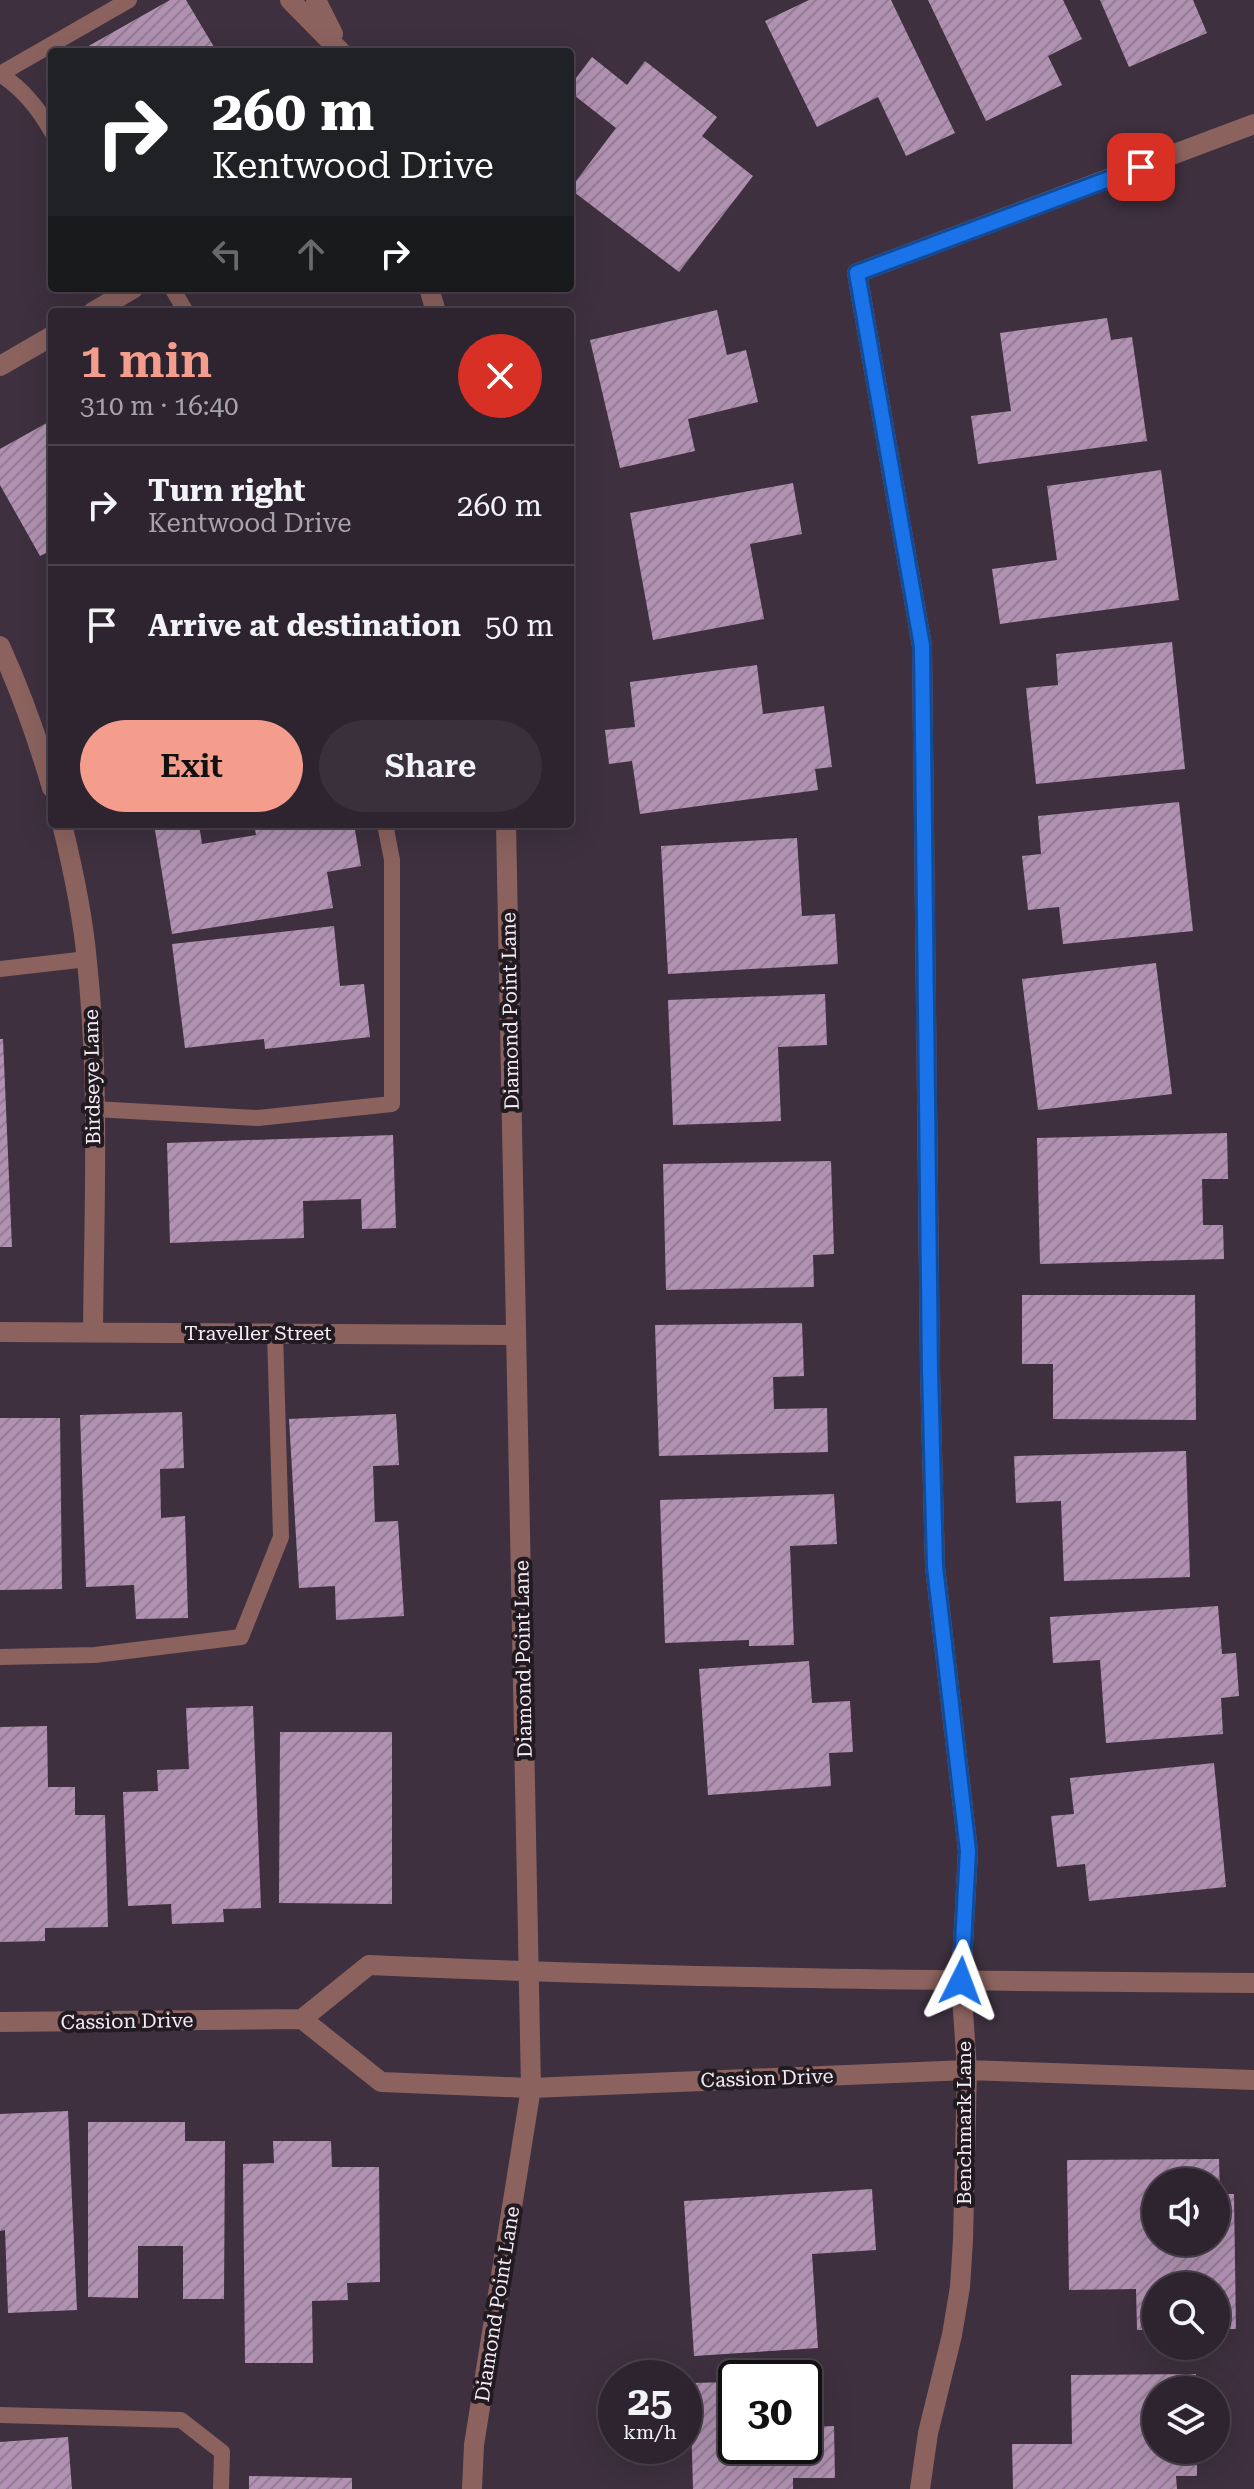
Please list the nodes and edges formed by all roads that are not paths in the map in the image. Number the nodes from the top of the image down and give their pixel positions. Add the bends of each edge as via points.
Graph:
1 (129, 0) edge
2 (290, 0) edge
3 (316, 0) edge
4 (338, 48) edge
5 (340, 48) edge
6 (0, 74) edge
7 (1254, 124) edge
8 (48, 125) edge
9 (127, 292) edge
10 (100, 308) edge
11 (48, 338) edge
12 (0, 366) edge
13 (0, 646) edge
14 (48, 776) edge
15 (63, 828) edge
16 (386, 828) edge
17 (506, 828) edge
18 (87, 959) junction
19 (0, 969) edge
20 (94, 1109) junction
21 (0, 1332) edge
22 (93, 1332) junction
23 (275, 1333) junction
24 (516, 1335) junction
25 (0, 1657) edge
26 (529, 1972) junction
27 (961, 1981) junction
28 (1254, 1983) edge
29 (302, 2019) junction
30 (0, 2022) edge
31 (967, 2070) junction
32 (1254, 2080) edge
33 (531, 2088) junction
34 (0, 2415) edge
35 (221, 2489) edge
36 (472, 2489) edge
37 (920, 2489) edge

1 - 6 lane
2 - 4 street
3 - 5 street
6 - 8 lane via 19,87
7 - 27 street, Benchmark Lane via 857,273 922,646 935,1567 968,1851
9 - 10 street
11 - 12 street
13 - 14 street
15 - 18 street, Birdseye Lane
16 - 20 lane via 392,860 392,1104 258,1118
17 - 24 street, Diamond Point Lane
18 - 19 lane
18 - 20 street, Birdseye Lane
20 - 22 street, Birdseye Lane
21 - 22 street, Traveller Street
22 - 23 street, Traveller Street
23 - 24 street, Traveller Street
23 - 25 lane via 281,1537 241,1637 95,1655
24 - 26 street, Diamond Point Lane
26 - 27 street
26 - 29 street via 369,1965
26 - 33 street, Diamond Point Lane
27 - 28 street
27 - 31 street, Benchmark Lane
29 - 30 street, Cassion Drive
29 - 33 street, Cassion Drive via 381,2082
31 - 32 street, Cassion Drive
31 - 33 street, Cassion Drive
31 - 37 street, Benchmark Lane via 960,2287
33 - 36 street, Diamond Point Lane via 474,2445
34 - 35 lane via 181,2420 222,2452

